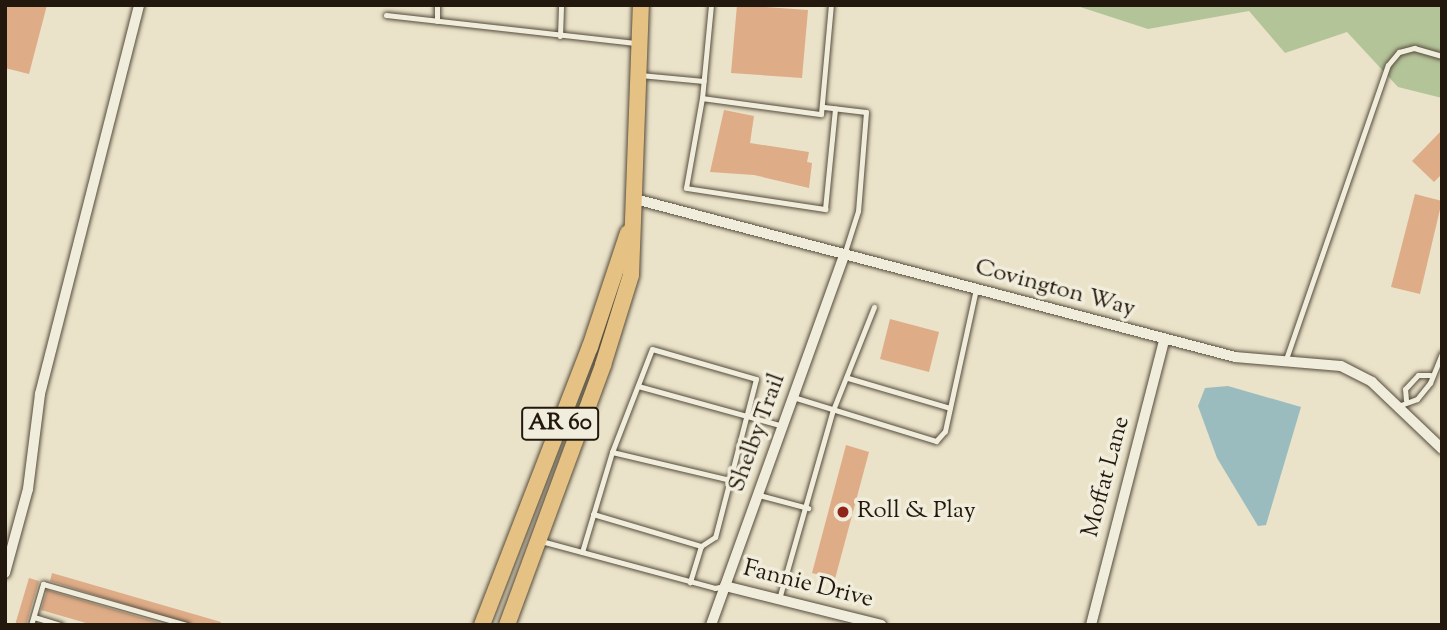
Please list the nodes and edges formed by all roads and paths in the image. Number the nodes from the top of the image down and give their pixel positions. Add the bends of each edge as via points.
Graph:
1 (139, 5) edge
2 (437, 5) edge
3 (561, 5) edge
4 (640, 5) edge
5 (711, 5) edge
6 (831, 5) edge
7 (386, 15) dead end
8 (437, 21) junction
9 (560, 36) junction
10 (640, 43) junction
11 (1442, 56) edge
12 (640, 75) junction
13 (704, 81) junction
14 (702, 98) junction
15 (824, 107) junction
16 (835, 108) junction
17 (635, 199) junction
18 (632, 220) junction
19 (844, 255) junction
20 (976, 289) junction
21 (874, 307) dead end
22 (1164, 340) junction
23 (1442, 353) edge
24 (1286, 359) junction
25 (1430, 375) junction
26 (848, 379) junction
27 (638, 386) junction
28 (793, 397) junction
29 (1402, 403) junction
30 (950, 408) junction
31 (833, 410) junction
32 (748, 417) junction
33 (783, 426) junction
34 (1442, 449) edge
35 (612, 452) junction
36 (730, 481) junction
37 (759, 495) junction
38 (807, 508) junction
39 (593, 514) junction
40 (538, 540) junction
41 (701, 546) junction
42 (582, 552) junction
43 (5, 572) edge
44 (690, 582) junction
45 (725, 586) junction
46 (779, 599) junction
47 (34, 617) junction
48 (32, 625) edge
49 (61, 625) edge
50 (187, 625) edge
51 (482, 625) edge
52 (507, 625) edge
53 (711, 625) edge
54 (881, 625) edge
55 (1091, 625) edge

1 - 43 street via 40,394 28,489
2 - 8 lane
3 - 9 lane
4 - 10 main road, AR 60
5 - 13 lane
6 - 15 lane
7 - 8 lane
8 - 9 lane
9 - 10 lane
10 - 12 main road, AR 60
11 - 24 lane via 1414,48 1399,52 1388,65
12 - 13 lane
12 - 17 main road, AR 60
13 - 14 lane
14 - 15 lane via 821,114
14 - 16 lane via 686,188 825,209
15 - 16 lane
16 - 19 lane via 866,112 858,211
17 - 18 main road, AR 60
17 - 19 street, Covington Way
18 - 40 main road, AR 60 via 631,275
18 - 51 main road, AR 60 via 590,347
19 - 20 street, Covington Way
19 - 28 street, Shelby Trail
20 - 22 street, Covington Way
20 - 30 lane
21 - 26 lane
22 - 24 street, Covington Way via 1235,357
22 - 55 street, Moffat Lane
23 - 25 lane
24 - 29 street, Covington Way via 1341,366
25 - 29 lane via 1430,383 1416,399
25 - 29 lane via 1418,375 1405,389
26 - 30 lane
26 - 31 lane
27 - 32 lane
27 - 32 lane via 652,349 756,379
27 - 35 lane
28 - 31 lane
28 - 33 street, Shelby Trail
29 - 34 street, Covington Way
30 - 31 lane via 936,441
31 - 38 lane
32 - 33 lane
32 - 36 lane
33 - 37 street, Shelby Trail
35 - 36 lane
35 - 39 lane
36 - 41 lane via 715,537
37 - 38 lane
37 - 45 street, Shelby Trail
38 - 46 lane
39 - 41 lane
39 - 42 lane
40 - 42 lane
40 - 52 main road, AR 60
41 - 44 lane
42 - 44 lane
44 - 45 lane
45 - 46 street, Fannie Drive
45 - 53 street, Shelby Trail
46 - 54 street, Fannie Drive
47 - 48 lane
47 - 49 lane
47 - 50 lane via 43,584

